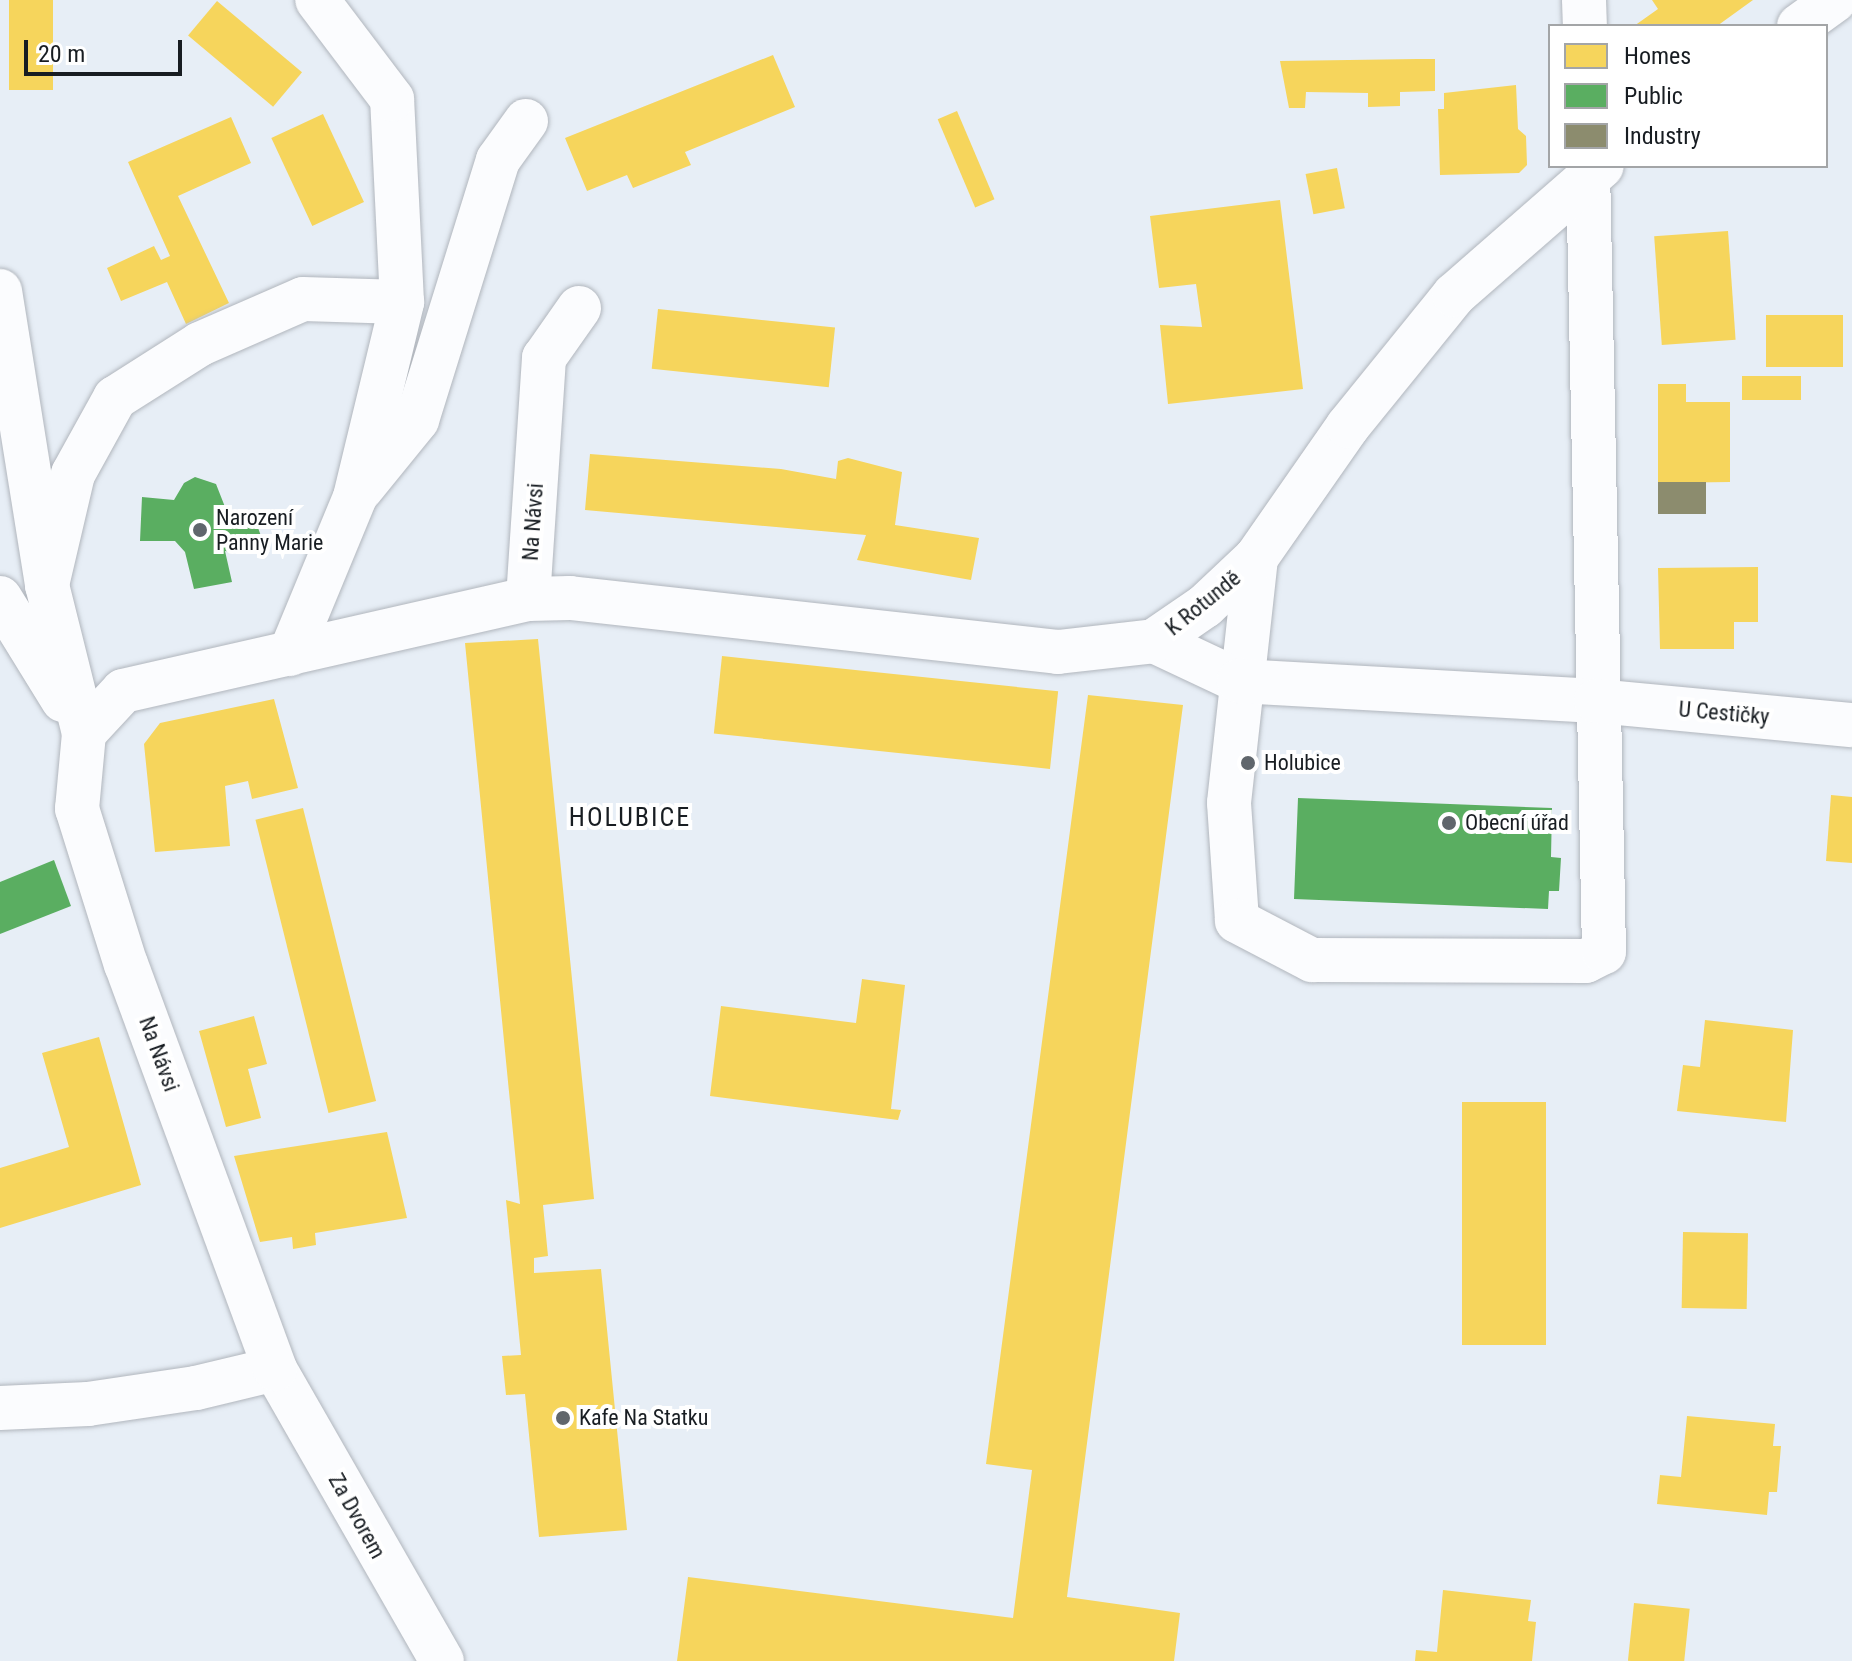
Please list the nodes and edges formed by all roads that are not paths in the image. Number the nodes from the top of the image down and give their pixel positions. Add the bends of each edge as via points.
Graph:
1 (317, 0) edge
2 (1584, 0) edge
3 (1835, 0) edge
4 (1585, 24) edge
5 (1802, 24) edge
6 (526, 121) dead end
7 (1593, 169) edge
8 (0, 291) edge
9 (402, 302) junction
10 (579, 308) dead end
11 (355, 497) junction
12 (1256, 558) junction
13 (47, 585) junction
14 (0, 598) edge
15 (528, 599) junction
16 (1154, 641) junction
17 (290, 654) junction
18 (1239, 681) junction
19 (1596, 701) junction
20 (1852, 725) edge
21 (84, 733) junction
22 (275, 1369) junction
23 (0, 1408) edge
24 (442, 1661) edge

1 - 9 street via 392,99
2 - 4 street
3 - 5 street
6 - 11 street via 498,160 417,420
7 - 12 street, K Rotundě via 1454,295 1348,426
7 - 19 street
8 - 13 street, Na Návsi
9 - 11 street
9 - 13 street, Na Návsi via 303,299 200,344 115,398 73,474
10 - 15 street, Na Návsi via 544,358
11 - 17 street
12 - 16 street, K Rotundě via 1205,606
12 - 18 street
13 - 21 street, Na Návsi
14 - 21 street
15 - 16 street, K Rotundě via 570,598 1058,652
15 - 17 street
16 - 18 street
17 - 21 street via 123,691
18 - 19 street, U Cestičky
18 - 19 street via 1229,803 1237,921 1312,960 1586,961 1604,952
19 - 20 street, U Cestičky
21 - 22 street, Na Návsi via 77,809 126,965
22 - 23 street via 196,1388 88,1404
22 - 24 street, Za Dvorem

